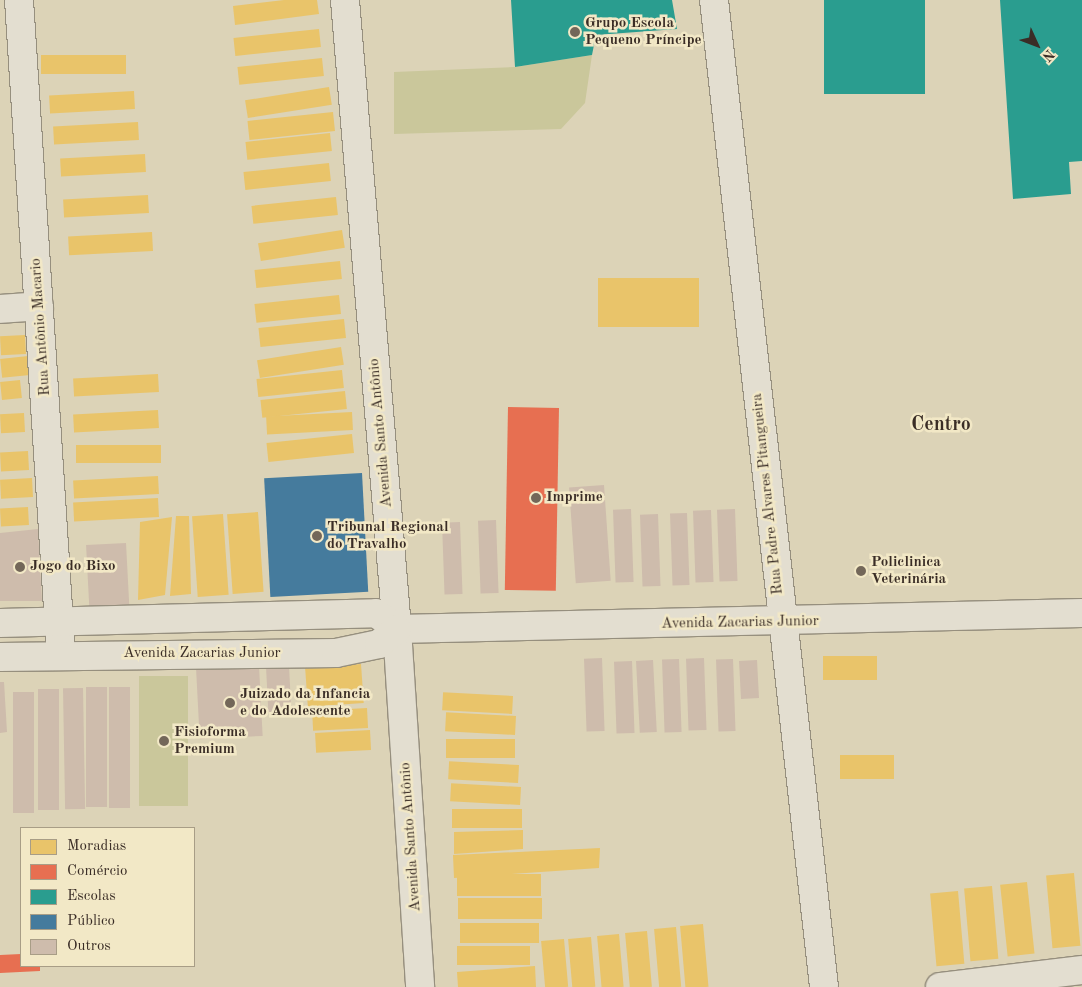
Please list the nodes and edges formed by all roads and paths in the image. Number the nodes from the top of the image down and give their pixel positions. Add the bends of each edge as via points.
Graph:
1 (20, 0) edge
2 (344, 0) edge
3 (714, 0) edge
4 (39, 306) junction
5 (0, 309) edge
6 (1082, 613) edge
7 (59, 620) junction
8 (782, 622) junction
9 (0, 623) edge
10 (397, 629) junction
11 (61, 655) junction
12 (0, 657) edge
13 (1082, 970) edge
14 (420, 987) edge
15 (824, 987) edge
16 (940, 987) edge

1 - 4 street, Rua Antônio Macario
2 - 10 street, Avenida Santo Antônio
3 - 8 street, Rua Padre Alvares Pitangueira
4 - 5 street
4 - 7 street, Rua Antônio Macario
6 - 8 street, Avenida Zacarias Junior
7 - 9 street
7 - 10 street via 376,613
7 - 11 street, Rua Antônio Macario
8 - 10 street, Avenida Zacarias Junior
8 - 15 street, Rua Padre Alvares Pitangueira
10 - 11 street, Avenida Zacarias Junior via 379,644 336,652
10 - 14 street, Avenida Santo Antônio
11 - 12 street, Avenida Zacarias Junior
13 - 16 street

